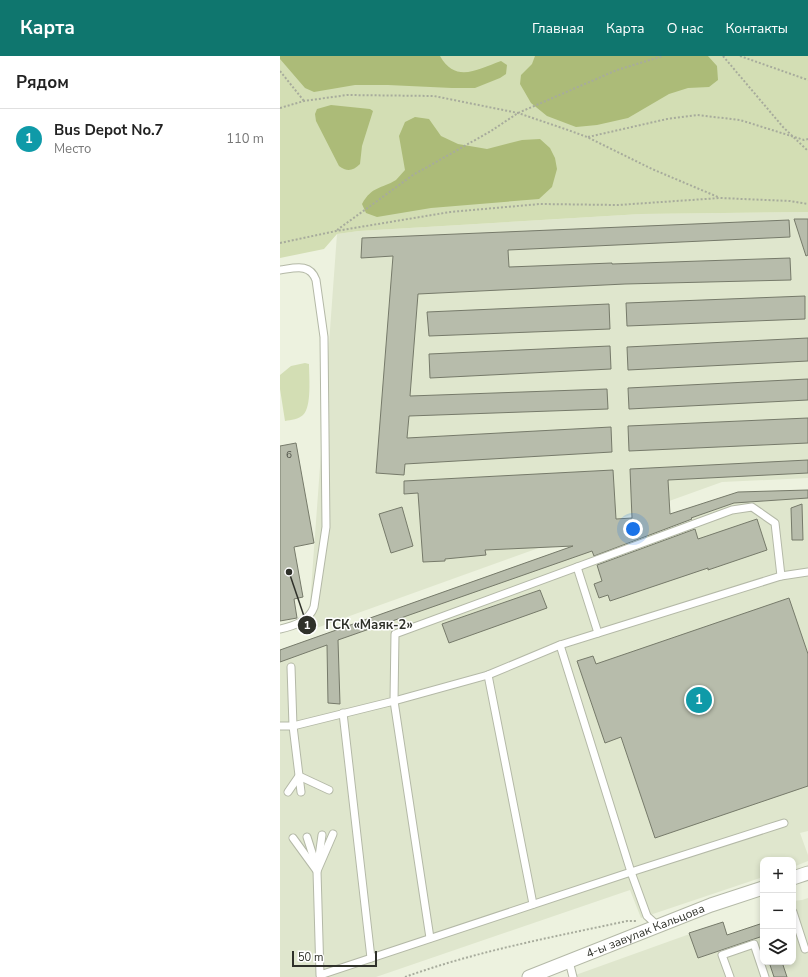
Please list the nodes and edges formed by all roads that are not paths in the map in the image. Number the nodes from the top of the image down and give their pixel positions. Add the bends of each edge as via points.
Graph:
1 (280, 270) edge
2 (577, 567) junction
3 (808, 572) edge
4 (781, 576) junction
5 (280, 629) edge
6 (598, 633) junction
7 (560, 645) junction
8 (291, 667) dead end
9 (488, 675) junction
10 (394, 701) junction
11 (344, 713) junction
12 (280, 726) edge
13 (293, 726) junction
14 (299, 776) junction
15 (329, 790) dead end
16 (317, 791) dead end
17 (288, 792) dead end
18 (301, 792) dead end
19 (784, 823) dead end
20 (333, 834) dead end
21 (322, 835) dead end
22 (307, 837) dead end
23 (293, 838) dead end
24 (317, 871) junction
25 (631, 872) junction
26 (808, 873) edge
27 (796, 877) edge
28 (760, 889) edge
29 (533, 904) junction
30 (796, 921) edge
31 (655, 923) junction
32 (430, 938) junction
33 (805, 949) dead end
34 (371, 958) junction
35 (569, 961) junction
36 (529, 977) edge
37 (573, 977) edge
38 (730, 977) edge
39 (765, 977) edge

1 - 5 lane via 300,267 308,269 316,280 324,337 326,527 311,614 302,622
2 - 4 lane via 732,510 752,508 775,523
2 - 6 lane
2 - 10 lane via 395,634
3 - 4 lane
4 - 6 lane
6 - 7 lane
7 - 9 lane
7 - 25 lane
8 - 13 lane
9 - 10 lane
9 - 29 lane
10 - 11 lane
10 - 32 lane
11 - 13 lane
11 - 34 lane
12 - 13 lane
13 - 14 lane
14 - 15 lane
14 - 16 lane
14 - 17 lane
14 - 18 lane
19 - 25 lane
20 - 24 lane
21 - 24 lane
22 - 24 lane
23 - 24 lane
24 - 34 lane via 320,974
25 - 29 lane
25 - 31 lane via 647,916
26 - 27 street
28 - 31 street, 4-ы завулак Кальцова
29 - 32 lane
30 - 33 lane
31 - 35 street, 4-ы завулак Кальцова
32 - 34 lane
35 - 36 street, 4-ы завулак Кальцова
35 - 37 lane
38 - 39 lane via 722,955 754,944

